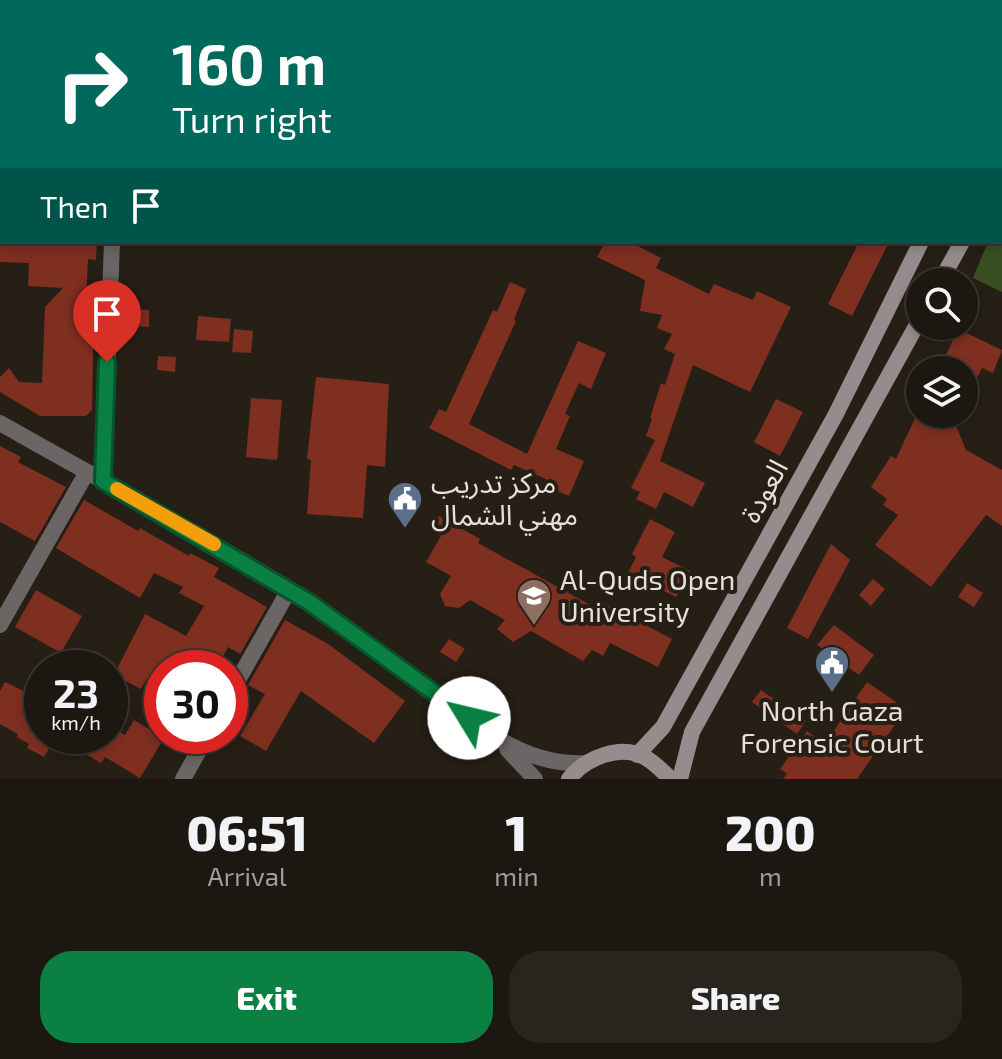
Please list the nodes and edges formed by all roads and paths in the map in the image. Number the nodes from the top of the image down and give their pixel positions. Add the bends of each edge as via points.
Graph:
1 (112, 244) edge
2 (920, 244) edge
3 (961, 244) edge
4 (948, 268) edge
5 (908, 340) edge
6 (0, 423) edge
7 (87, 472) junction
8 (103, 481) junction
9 (289, 590) junction
10 (7, 594) edge
11 (0, 625) edge
12 (248, 662) edge
13 (494, 736) junction
14 (197, 754) edge
15 (637, 755) junction
16 (586, 763) junction
17 (183, 779) edge
18 (535, 779) edge
19 (569, 779) edge
20 (671, 779) edge
21 (680, 779) edge

1 - 8 street
2 - 15 main road, العودة via 836,414 663,727
3 - 4 main road
5 - 21 main road, العودة via 692,732
6 - 7 street
7 - 8 street
7 - 10 street
8 - 9 street
9 - 12 street
9 - 13 street
10 - 11 street
13 - 16 street via 549,761
13 - 18 street
14 - 17 street
15 - 16 main road via 611,754
15 - 20 main road
16 - 19 main road

